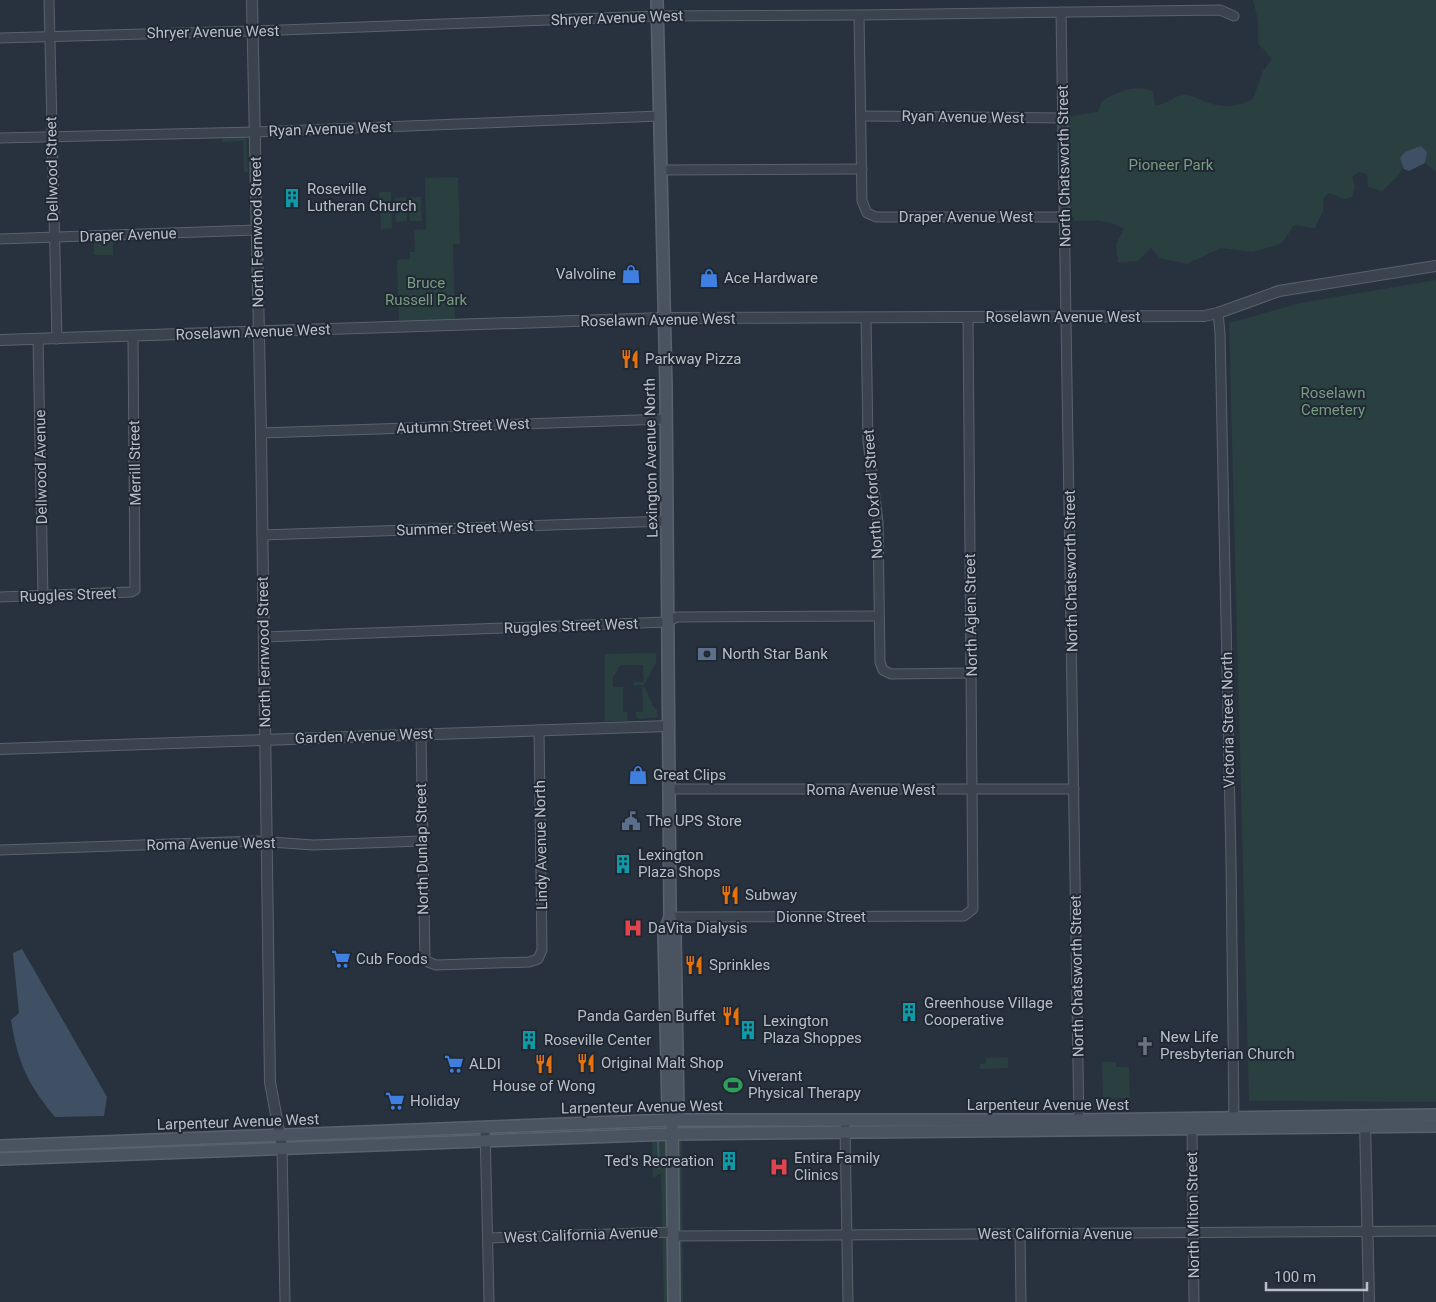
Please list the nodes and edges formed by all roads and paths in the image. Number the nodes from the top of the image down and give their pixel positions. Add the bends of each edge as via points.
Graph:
1 (49, 0) edge
2 (252, 0) edge
3 (658, 0) edge
4 (1062, 12) junction
5 (658, 16) junction
6 (859, 16) junction
7 (1234, 16) dead end
8 (253, 31) junction
9 (50, 36) junction
10 (0, 38) edge
11 (660, 116) junction
12 (862, 116) junction
13 (1064, 118) junction
14 (255, 132) junction
15 (51, 136) junction
16 (0, 138) edge
17 (862, 169) junction
18 (661, 170) junction
19 (1065, 217) junction
20 (257, 230) junction
21 (54, 237) junction
22 (0, 239) edge
23 (1436, 266) edge
24 (1218, 313) junction
25 (866, 317) junction
26 (968, 317) junction
27 (1067, 317) junction
28 (664, 318) junction
29 (259, 332) junction
30 (133, 336) junction
31 (56, 338) junction
32 (38, 339) junction
33 (0, 340) edge
34 (666, 419) junction
35 (261, 434) junction
36 (667, 521) junction
37 (262, 535) junction
38 (135, 590) joint
39 (43, 596) junction
40 (0, 597) edge
41 (878, 616) junction
42 (667, 622) junction
43 (264, 637) junction
44 (971, 673) junction
45 (668, 726) junction
46 (539, 730) junction
47 (421, 734) junction
48 (266, 739) junction
49 (0, 748) edge
50 (668, 789) junction
51 (1074, 789) junction
52 (971, 790) junction
53 (267, 841) junction
54 (421, 841) junction
55 (0, 850) edge
56 (970, 913) joint
57 (670, 917) junction
58 (428, 962) joint
59 (1436, 1115) edge
60 (845, 1119) junction
61 (672, 1120) junction
62 (1365, 1121) junction
63 (1234, 1123) junction
64 (1079, 1125) junction
65 (1436, 1126) edge
66 (485, 1127) junction
67 (1192, 1128) junction
68 (846, 1132) junction
69 (672, 1134) junction
70 (280, 1135) junction
71 (486, 1140) junction
72 (0, 1146) edge
73 (282, 1147) junction
74 (0, 1159) edge
75 (1436, 1231) edge
76 (1193, 1232) junction
77 (1368, 1232) junction
78 (674, 1234) junction
79 (1020, 1234) junction
80 (847, 1235) junction
81 (488, 1238) junction
82 (285, 1302) edge
83 (489, 1302) edge
84 (674, 1302) edge
85 (848, 1302) edge
86 (1021, 1302) edge
87 (1194, 1302) edge
88 (1369, 1302) edge

1 - 9 street, Dellwood Street
2 - 8 street, North Fernwood Street
3 - 5 main road, Lexington Avenue North
4 - 6 street, Shryer Avenue West
4 - 7 street, Shryer Avenue West via 1220,10
4 - 13 street, North Chatsworth Street
5 - 6 street, Shryer Avenue West
5 - 8 street, Shryer Avenue West
5 - 11 main road, Lexington Avenue North
6 - 12 street
8 - 9 street, Shryer Avenue West
8 - 14 street, North Fernwood Street
9 - 10 street, Shryer Avenue West
9 - 15 street, Dellwood Street
11 - 14 street, Ryan Avenue West
11 - 18 main road, Lexington Avenue North
12 - 13 street, Ryan Avenue West
12 - 17 street
13 - 19 street, North Chatsworth Street
14 - 15 street, Ryan Avenue West
14 - 20 street, North Fernwood Street
15 - 16 street, Ryan Avenue West
15 - 21 street, Dellwood Street
17 - 18 street
17 - 19 street, Draper Avenue West via 863,206 867,213 876,217
18 - 28 main road, Lexington Avenue North
19 - 27 street, North Chatsworth Street
20 - 21 street, Draper Avenue
20 - 29 street, North Fernwood Street
21 - 22 street, Draper Avenue
21 - 31 street, Dellwood Street
23 - 24 street, Roselawn Avenue West via 1262,296
24 - 27 street, Roselawn Avenue West
24 - 63 street, Victoria Street North
25 - 26 street, Roselawn Avenue West
25 - 28 street, Roselawn Avenue West
25 - 41 street, North Oxford Street via 868,441 878,522
26 - 27 street, Roselawn Avenue West
26 - 44 street, North Aglen Street
27 - 51 street, North Chatsworth Street
28 - 29 street, Roselawn Avenue West
28 - 34 main road, Lexington Avenue North
29 - 30 street, Roselawn Avenue West
29 - 35 street, North Fernwood Street
30 - 31 street, Roselawn Avenue West
30 - 38 street, Merrill Street
31 - 32 street, Roselawn Avenue West
32 - 33 street, Roselawn Avenue West
32 - 39 street, Dellwood Avenue
34 - 35 street, Autumn Street West
34 - 36 main road, Lexington Avenue North
35 - 37 street, North Fernwood Street
36 - 37 street, Summer Street West
36 - 42 main road, Lexington Avenue North
37 - 43 street, North Fernwood Street
38 - 39 street, Ruggles Street
39 - 40 street, Ruggles Street
41 - 42 street, Ruggles Street West via 677,617
41 - 44 street, North Oxford Street via 880,662 884,670 891,674
42 - 43 street, Ruggles Street West
42 - 45 main road, Lexington Avenue North
43 - 48 street, North Fernwood Street
44 - 52 street, North Aglen Street
45 - 46 street, Garden Avenue West
45 - 50 main road, Lexington Avenue North
46 - 47 street, Garden Avenue West
46 - 58 street, Lindy Avenue North via 542,950 538,959 436,966
47 - 48 street, Garden Avenue West
47 - 54 street, North Dunlap Street
48 - 49 street, Garden Avenue West
48 - 53 street, North Fernwood Street
50 - 52 street, Roma Avenue West
50 - 57 main road, Lexington Avenue North
51 - 52 street, Roma Avenue West
51 - 64 street, North Chatsworth Street
52 - 56 street, North Aglen Street via 974,905
53 - 54 street, Roma Avenue West via 313,845
53 - 55 street, Roma Avenue West
53 - 70 street, North Fernwood Street via 270,1082
54 - 58 street, North Dunlap Street via 424,952
56 - 57 street, Dionne Street via 964,916
57 - 61 main road, Lexington Avenue North via 664,933 668,1109
59 - 62 main road, Larpenteur Avenue West
60 - 61 main road, Larpenteur Avenue West
60 - 64 main road, Larpenteur Avenue West
60 - 68 street
61 - 66 main road, Larpenteur Avenue West
61 - 69 main road, Lexington Avenue North
62 - 63 main road, Larpenteur Avenue West
62 - 65 main road, Larpenteur Avenue West
62 - 77 street
63 - 64 main road, Larpenteur Avenue West
63 - 67 main road, Larpenteur Avenue West
64 - 67 main road, Larpenteur Avenue West
64 - 68 main road, Larpenteur Avenue West
66 - 70 main road, Larpenteur Avenue West
66 - 71 street
67 - 76 street, North Milton Street
68 - 69 main road, Larpenteur Avenue West
68 - 80 street
69 - 71 main road, Larpenteur Avenue West
69 - 78 main road, Lexington Avenue North
70 - 72 main road, Larpenteur Avenue West
70 - 73 street, North Fernwood Street
71 - 73 main road, Larpenteur Avenue West
71 - 81 street
73 - 74 main road, Larpenteur Avenue West
73 - 82 street, North Fernwood Street
75 - 77 street, West California Avenue
76 - 77 street, West California Avenue
76 - 79 street, West California Avenue
76 - 87 street, North Milton Street
77 - 88 street
78 - 80 street, West California Avenue
78 - 81 street, West California Avenue
78 - 84 main road, Lexington Avenue North
79 - 80 street, West California Avenue
79 - 86 street
80 - 85 street
81 - 83 street

